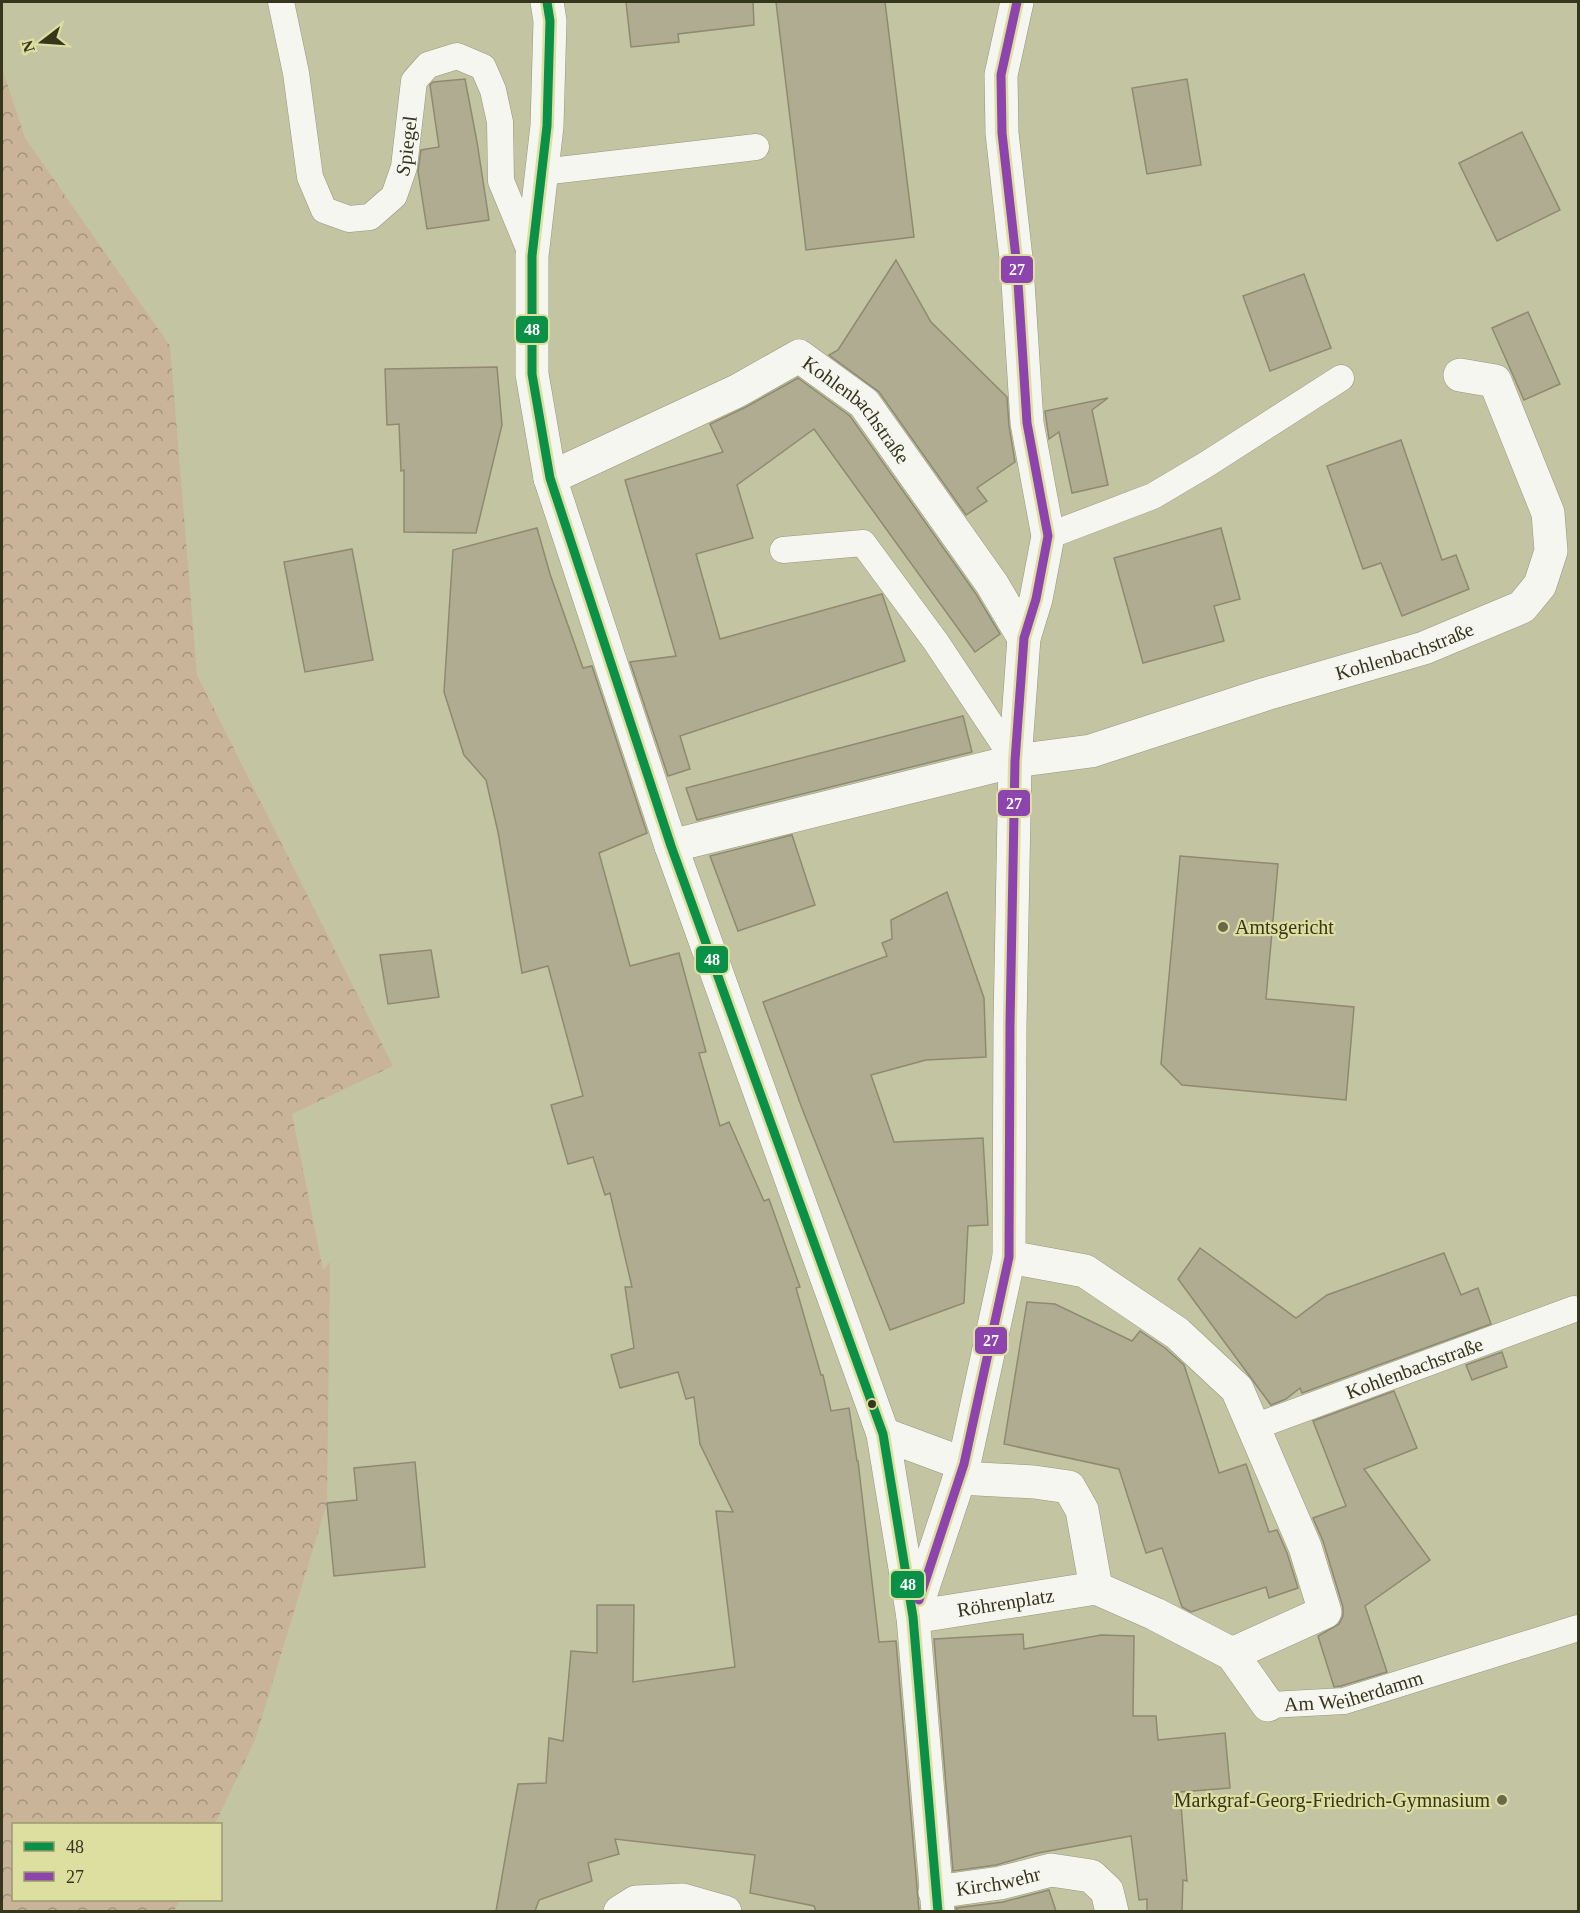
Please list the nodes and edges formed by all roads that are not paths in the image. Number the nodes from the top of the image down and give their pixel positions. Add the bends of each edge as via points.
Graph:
1 (281, 2) edge
2 (548, 2) edge
3 (1014, 14) edge
4 (756, 147) dead end
5 (542, 172) junction
6 (532, 256) junction
7 (1460, 375) dead end
8 (1341, 378) dead end
9 (550, 478) junction
10 (1048, 536) junction
11 (783, 550) dead end
12 (1024, 638) junction
13 (1015, 761) junction
14 (671, 846) junction
15 (1009, 1257) junction
16 (1574, 1309) dead end
17 (1254, 1427) junction
18 (883, 1434) junction
19 (962, 1471) junction
20 (1096, 1588) junction
21 (914, 1617) junction
22 (1578, 1628) edge
23 (1232, 1653) junction
24 (1268, 1705) joint
25 (937, 1902) edge
26 (620, 1911) edge
27 (725, 1911) edge
28 (1112, 1911) edge

1 - 6 lane, Spiegel via 296,73 310,177 324,210 349,219 370,217 394,196 404,166 414,81 428,65 458,56 483,67 493,90 500,122 501,181
2 - 5 street, Spiegel via 547,126
3 - 10 street via 1001,75 1002,134 1017,267 1027,423
4 - 5 lane
5 - 6 street, Spiegel
6 - 9 street, Spiegel via 532,374
7 - 13 street, Kohlenbachstraße via 1495,381 1548,513 1551,551 1540,585 1522,607 1424,648 1091,751
8 - 10 lane via 1153,496
9 - 12 street, Kohlenbachstraße via 737,391 799,356 864,403 992,584
9 - 14 street, Spiegel
10 - 12 street
11 - 13 lane via 862,543 936,642
12 - 13 street
13 - 14 street, Kohlenbachstraße
13 - 15 street
14 - 18 street, Spiegel
15 - 17 street via 1085,1271 1177,1333 1237,1389
15 - 19 street
16 - 17 lane, Kohlenbachstraße
17 - 23 street via 1305,1547 1325,1612
18 - 19 street
18 - 21 street
19 - 20 street via 1069,1487 1082,1510
19 - 21 street
20 - 21 street, Röhrenplatz
20 - 23 street, Am Weiherdamm
21 - 25 street, Kirchwehr
22 - 24 lane, Am Weiherdamm via 1344,1701
23 - 24 street, Am Weiherdamm
25 - 28 street, Kirchwehr via 1051,1870 1091,1876 1107,1891
26 - 27 street via 636,1902 683,1900

